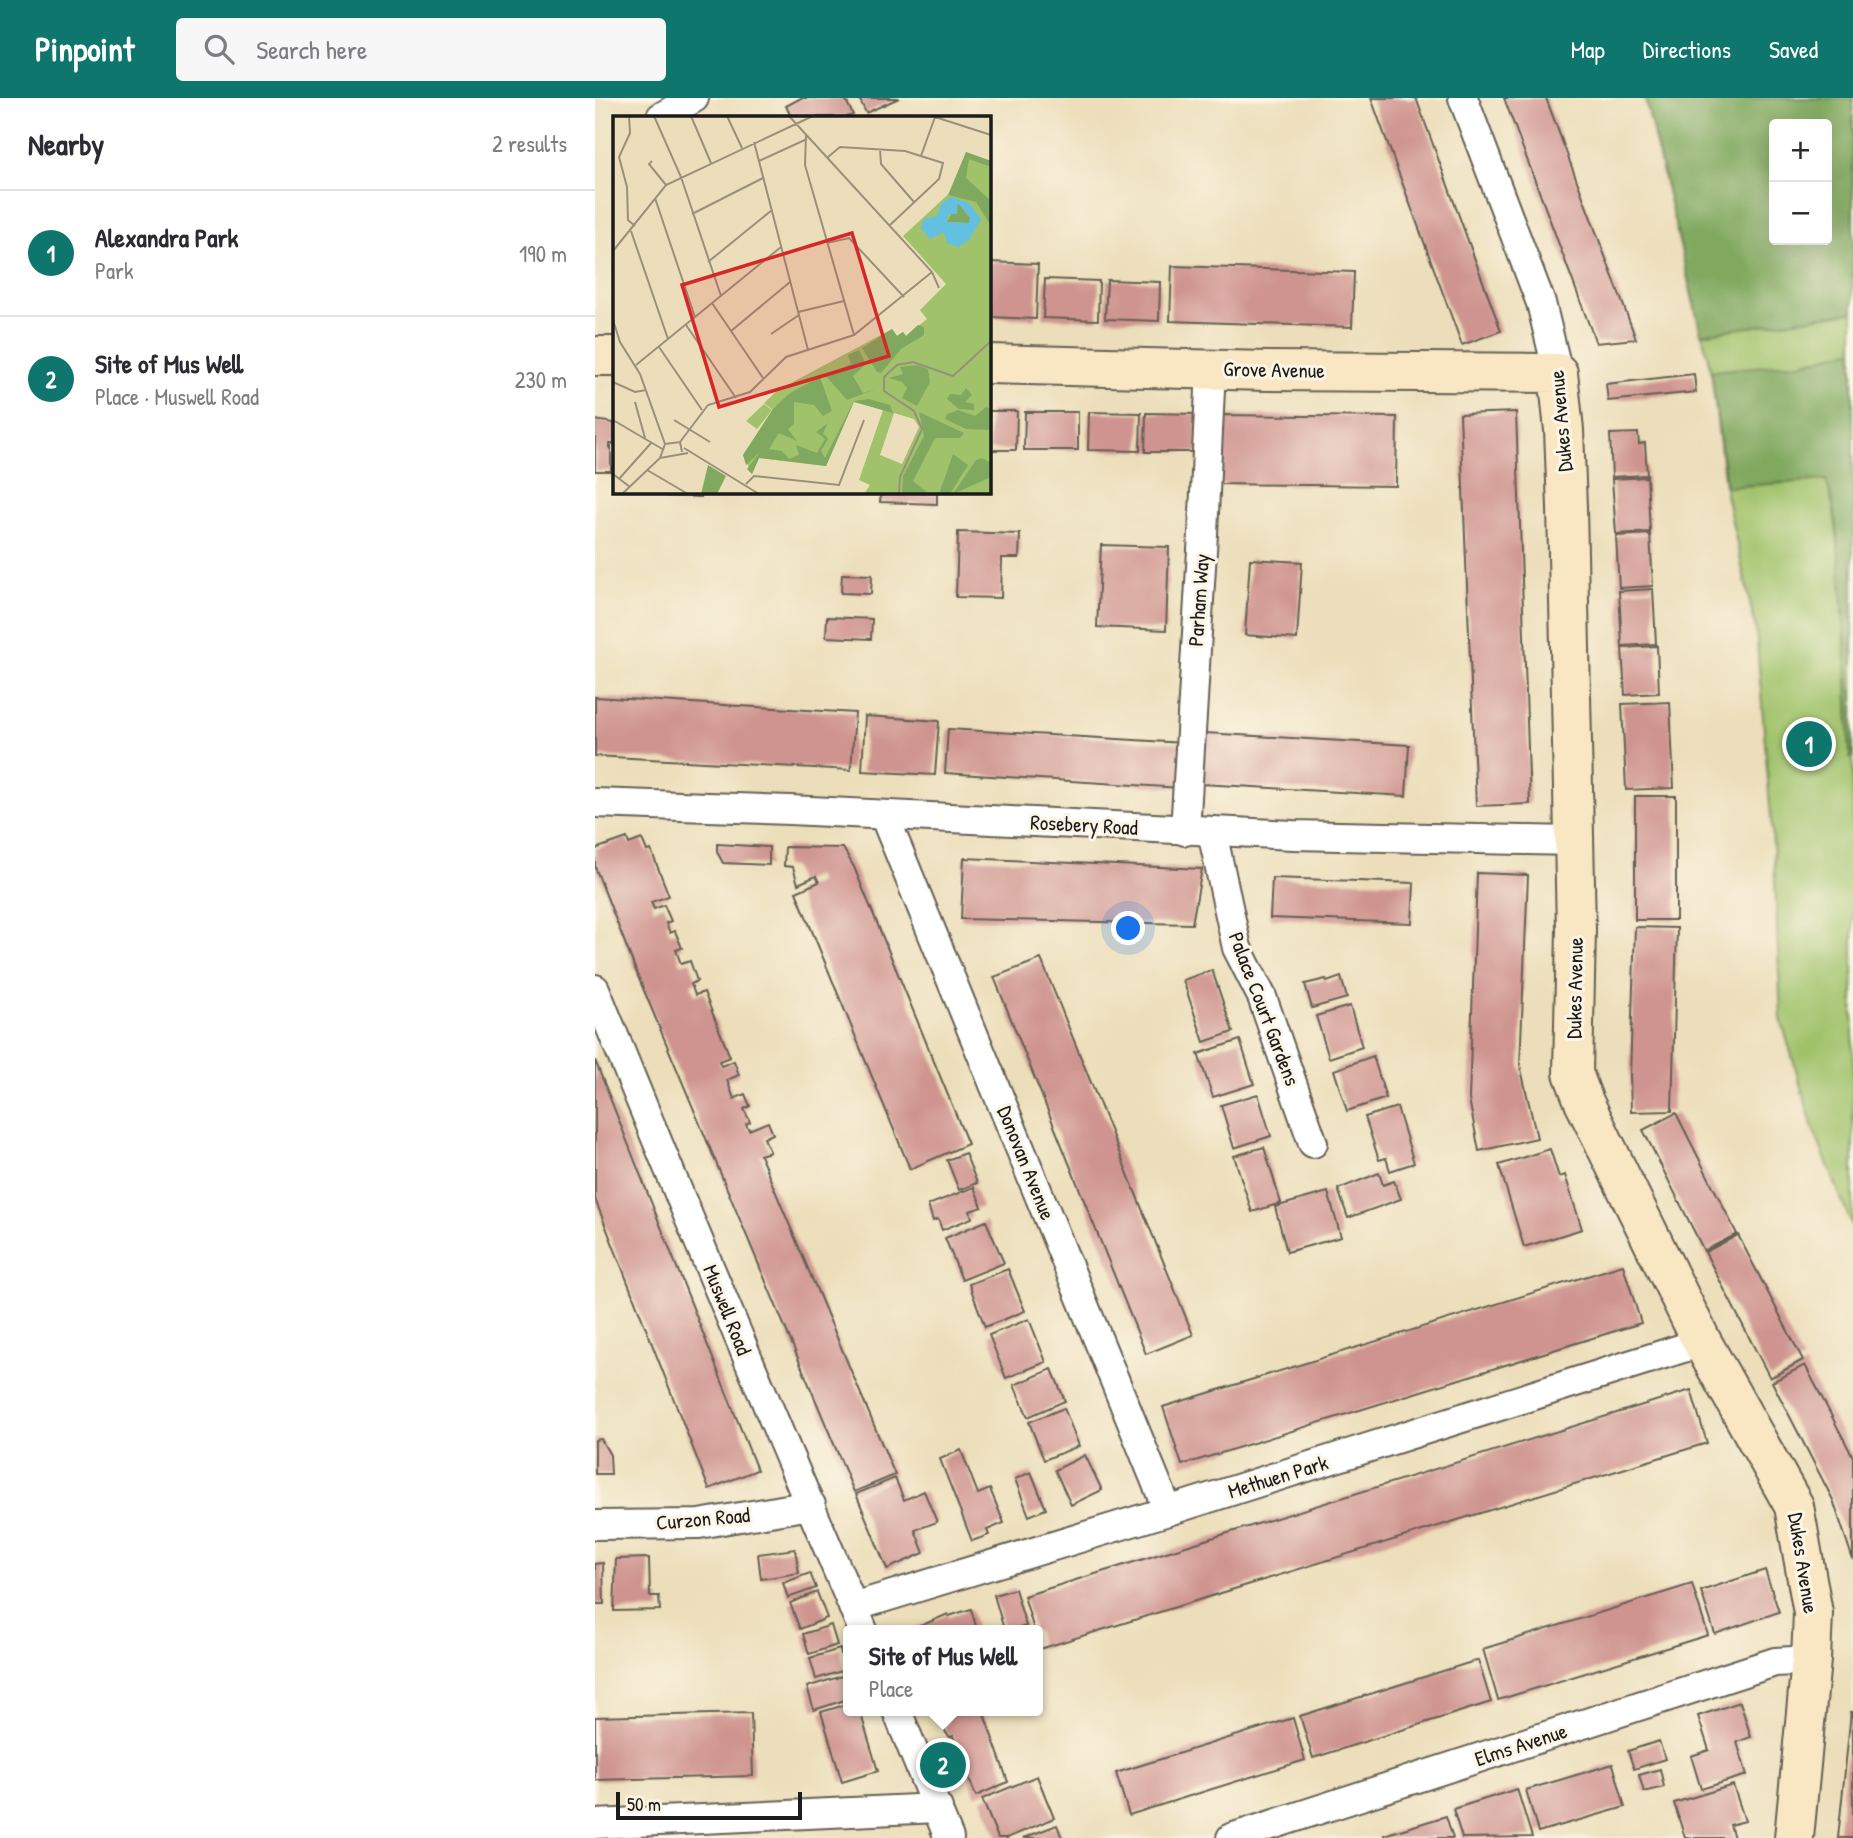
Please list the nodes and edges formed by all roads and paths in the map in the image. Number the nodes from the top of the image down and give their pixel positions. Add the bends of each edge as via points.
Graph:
1 (694, 98) edge
2 (1463, 98) edge
3 (663, 116) edge
4 (595, 356) edge
5 (613, 356) edge
6 (991, 364) edge
7 (1211, 369) junction
8 (1558, 373) junction
9 (595, 803) edge
10 (884, 814) junction
11 (1185, 831) junction
12 (1212, 832) junction
13 (1573, 841) junction
14 (595, 989) edge
15 (1313, 1143) dead end
16 (1702, 1342) junction
17 (811, 1505) junction
18 (1168, 1511) junction
19 (595, 1525) edge
20 (858, 1619) edge
21 (1811, 1660) junction
22 (899, 1716) edge
23 (938, 1808) junction
24 (595, 1824) edge
25 (949, 1838) edge
26 (1231, 1838) edge
27 (1794, 1838) edge

1 - 3 street
2 - 8 street, Dukes Avenue via 1541,303
4 - 5 street
6 - 7 street, Grove Avenue
7 - 8 street, Grove Avenue
7 - 11 street, Parham Way
8 - 13 street, Dukes Avenue via 1567,495
9 - 10 street, Rosebery Road
10 - 11 street, Rosebery Road
10 - 18 street, Donovan Avenue
11 - 12 street, Rosebery Road
12 - 13 street, Rosebery Road
12 - 15 street, Palace Court Gardens via 1237,948 1262,997
13 - 16 street, Dukes Avenue via 1573,1073
14 - 17 street, Muswell Road via 774,1426
16 - 18 street, Methuen Park
16 - 21 street, Dukes Avenue via 1794,1506 1813,1613
17 - 19 street, Curzon Road via 699,1524
17 - 20 street, Muswell Road
18 - 20 street, Methuen Park
21 - 26 street, Elms Avenue via 1775,1662
21 - 27 street, Dukes Avenue
22 - 23 street
23 - 24 street
23 - 25 street

